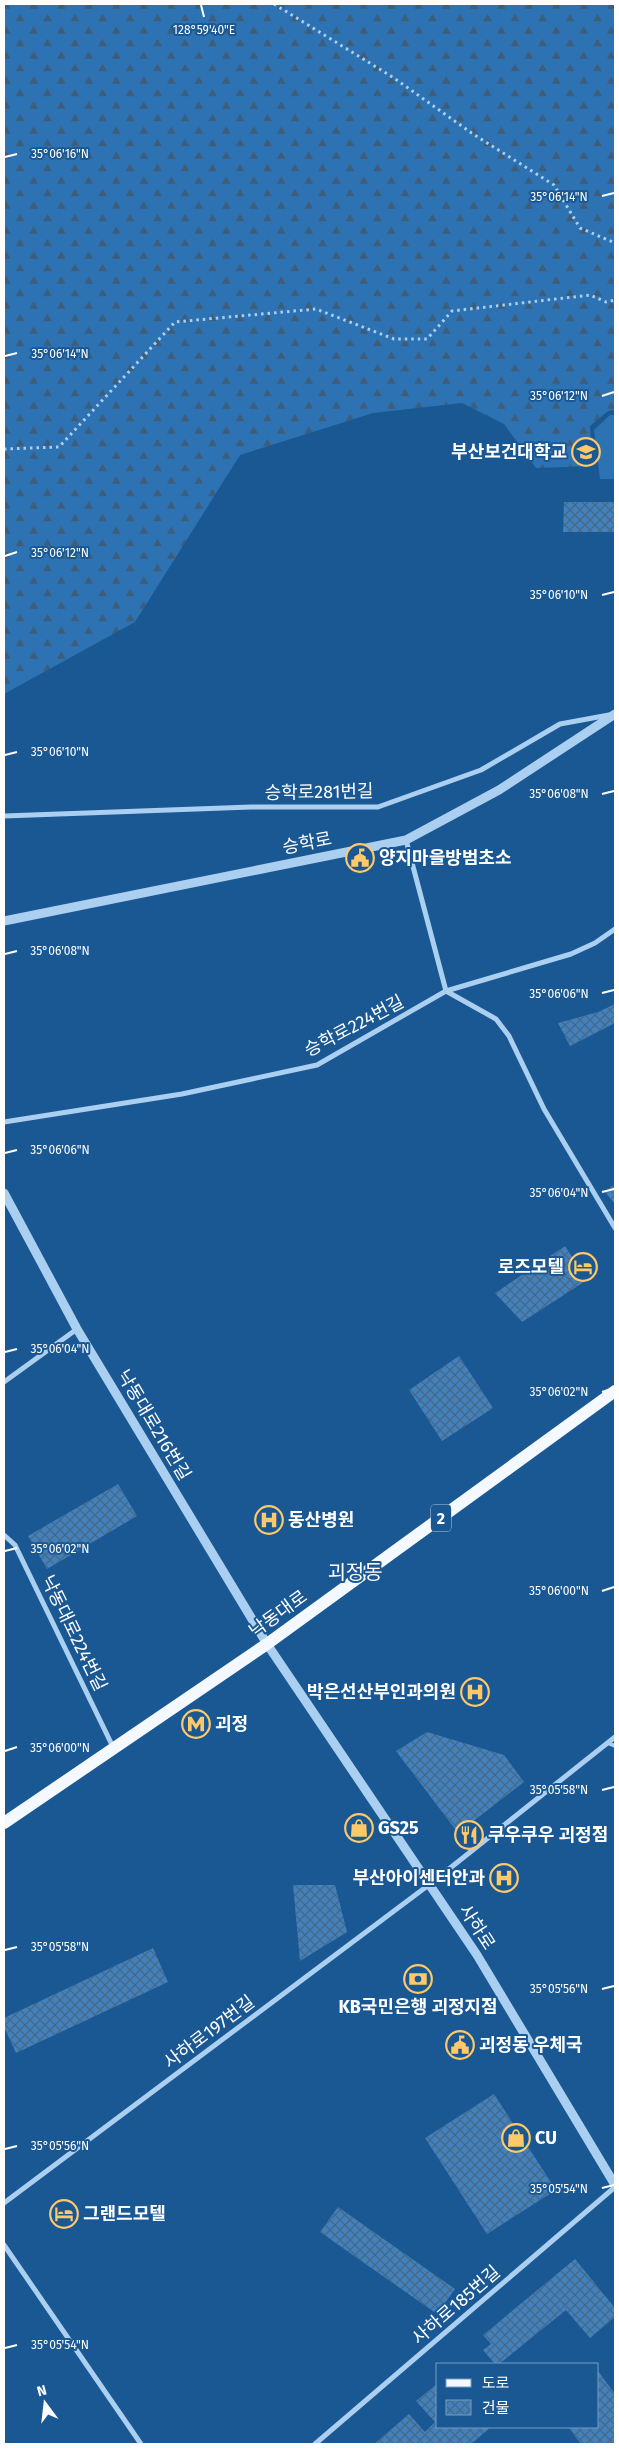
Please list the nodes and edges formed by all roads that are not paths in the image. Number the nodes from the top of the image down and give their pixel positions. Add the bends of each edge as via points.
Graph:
1 (615, 714) edge
2 (4, 816) edge
3 (406, 840) junction
4 (4, 921) edge
5 (615, 929) edge
6 (446, 992) junction
7 (4, 1122) edge
8 (4, 1193) edge
9 (615, 1228) edge
10 (77, 1329) junction
11 (4, 1382) edge
12 (615, 1391) edge
13 (4, 1535) edge
14 (267, 1644) junction
15 (615, 1737) edge
16 (608, 1743) junction
17 (615, 1746) edge
18 (113, 1747) junction
19 (4, 1823) edge
20 (430, 1884) junction
21 (615, 2186) edge
22 (4, 2203) edge
23 (4, 2245) edge
24 (142, 2444) edge
25 (315, 2444) edge

1 - 2 street, 승학로281번길 via 560,724 481,770 378,807 251,807
1 - 3 street, 승학로 via 499,790
3 - 4 street, 승학로
3 - 6 street
5 - 6 street, 승학로224번길 via 571,954
6 - 7 street, 승학로224번길 via 317,1065 182,1094
6 - 9 street via 496,1019 509,1036 544,1109
8 - 10 street, 낙동대로216번길
10 - 11 street
10 - 14 street, 낙동대로216번길
12 - 14 main road, 낙동대로 / 2
13 - 18 street, 낙동대로224번길 via 15,1545
14 - 18 main road, 낙동대로 / 2
14 - 20 street, 사하로
15 - 16 street, 사하로197번길
16 - 17 lane
16 - 20 street, 사하로197번길
18 - 19 main road, 낙동대로 / 2
20 - 21 street, 사하로 via 477,1955
20 - 22 street, 사하로197번길
21 - 25 street, 사하로185번길
23 - 24 street

